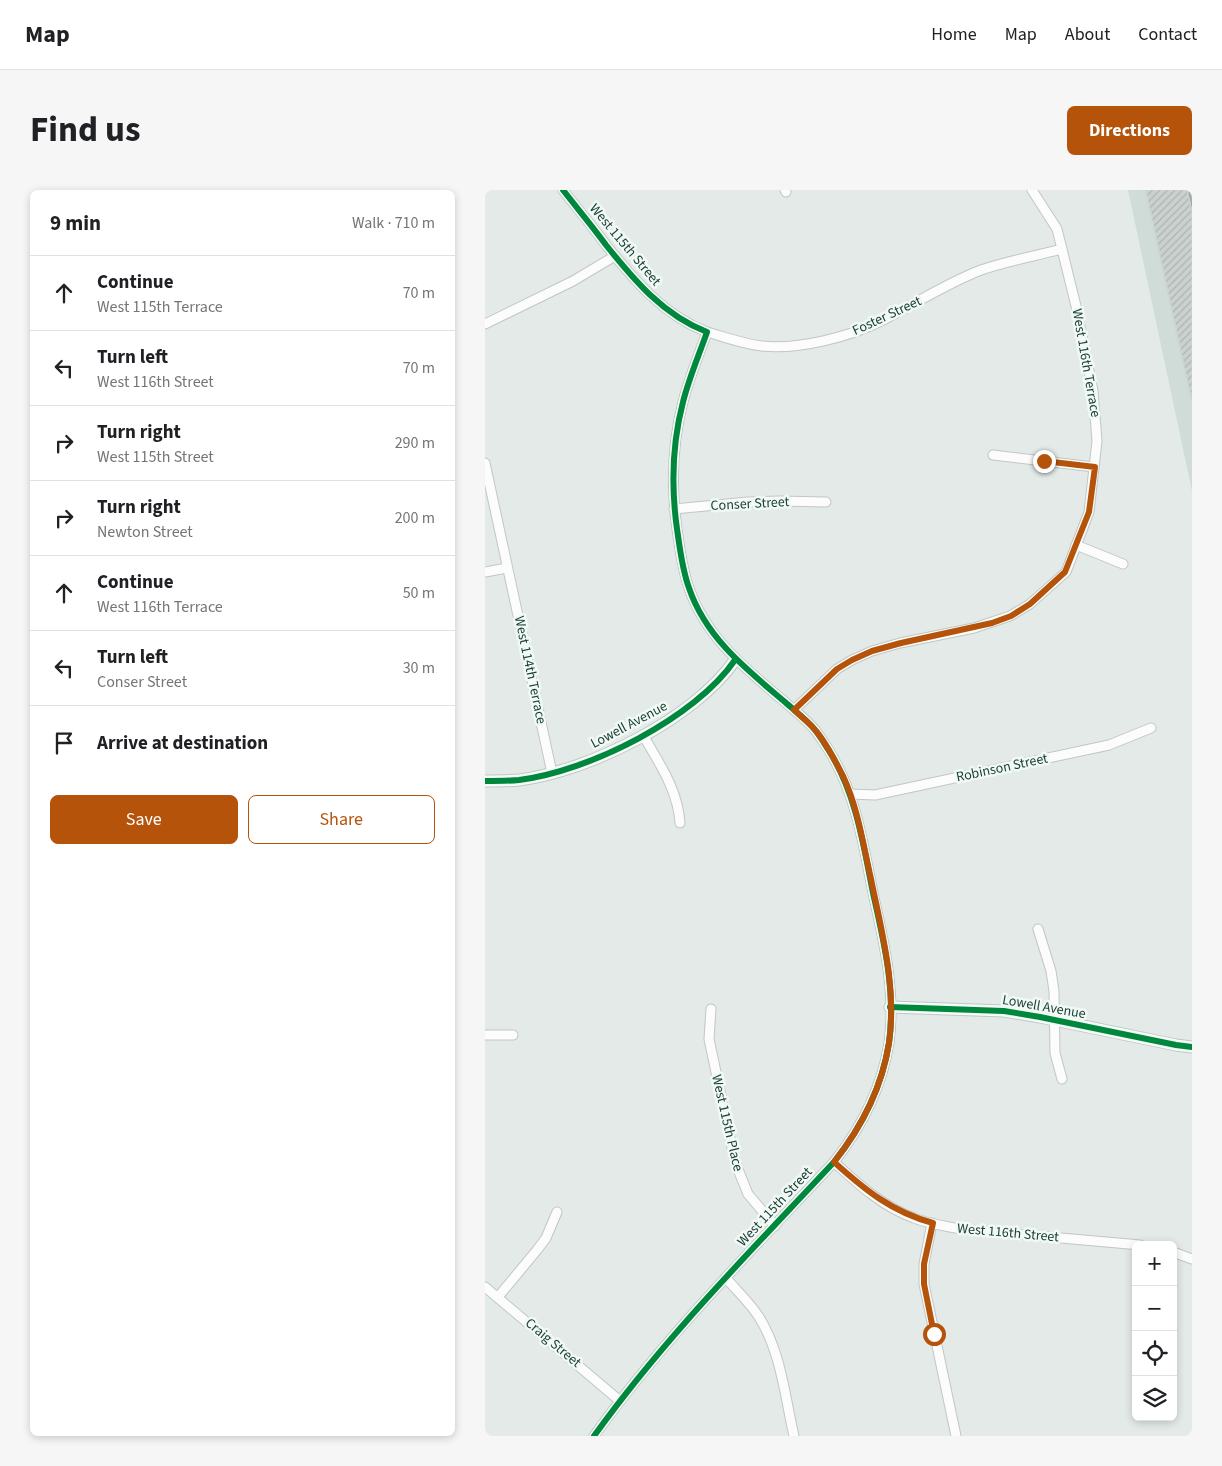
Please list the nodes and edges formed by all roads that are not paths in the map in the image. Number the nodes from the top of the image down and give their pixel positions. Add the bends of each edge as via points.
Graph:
1 (1032, 190) edge
2 (568, 192) edge
3 (1062, 249) junction
4 (615, 256) junction
5 (485, 324) edge
6 (707, 332) junction
7 (993, 455) dead end
8 (485, 464) edge
9 (1095, 467) junction
10 (825, 502) dead end
11 (674, 509) junction
12 (1076, 545) junction
13 (1123, 564) dead end
14 (507, 568) junction
15 (485, 572) edge
16 (735, 660) junction
17 (794, 710) junction
18 (1151, 728) dead end
19 (643, 735) junction
20 (552, 773) junction
21 (485, 781) edge
22 (850, 794) junction
23 (679, 823) dead end
24 (1038, 929) dead end
25 (891, 1007) junction
26 (711, 1009) dead end
27 (1055, 1020) junction
28 (485, 1035) edge
29 (513, 1035) dead end
30 (1192, 1047) edge
31 (1062, 1080) dead end
32 (834, 1162) junction
33 (557, 1212) dead end
34 (933, 1223) junction
35 (775, 1226) junction
36 (1132, 1244) edge
37 (1177, 1253) edge
38 (1192, 1259) edge
39 (726, 1278) junction
40 (485, 1286) edge
41 (498, 1297) junction
42 (619, 1400) junction
43 (594, 1436) edge
44 (793, 1436) edge
45 (956, 1436) edge

1 - 3 street, West 116th Terrace via 1057,229
2 - 4 street, West 115th Street
3 - 6 street, Foster Street via 981,270 880,322 805,344 787,347 751,345
3 - 9 street, West 116th Terrace via 1093,391 1097,441
4 - 5 street via 573,281
4 - 6 street, West 115th Street via 647,293 691,326
6 - 11 street, West 115th Street via 683,400 677,428 672,481
7 - 9 street
8 - 14 street, West 114th Terrace
9 - 12 street, West 116th Terrace via 1089,512
10 - 11 street, Conser Street via 748,502
11 - 16 street, West 115th Street via 683,570 694,603
12 - 13 street
12 - 17 street, West 116th Terrace via 1065,572 1030,604 1011,616 974,628 872,651 837,669
14 - 15 street
14 - 20 street, West 114th Terrace
16 - 17 street, West 115th Street
16 - 19 street, Lowell Avenue via 725,675 706,692
17 - 22 street, West 115th Street via 815,730 834,759
18 - 22 street, Robinson Street via 1075,754 875,796
19 - 20 street, Lowell Avenue via 597,758
19 - 23 street, Lowell Avenue via 670,784 679,811
20 - 21 street, Lowell Avenue via 521,780
22 - 25 street, West 115th Street via 859,822 887,958
24 - 27 street, Lowell Avenue via 1051,971
25 - 27 street, Lowell Avenue via 1004,1011
25 - 32 street, West 115th Street via 882,1075 856,1132
26 - 35 street, West 115th Place via 709,1040 735,1162 748,1194
27 - 30 street, Lowell Avenue
27 - 31 street, Lowell Avenue via 1055,1053
28 - 29 street
32 - 34 street, West 116th Street via 889,1206
32 - 35 street, West 115th Street
33 - 41 street via 546,1238
34 - 36 street, West 116th Street via 960,1229
34 - 45 street via 924,1264 924,1284
35 - 39 street, West 115th Street
37 - 38 street
39 - 42 street, West 115th Street
39 - 44 street via 759,1317 770,1337
40 - 41 street, Craig Street
41 - 42 street, Craig Street
42 - 43 street, West 115th Street

